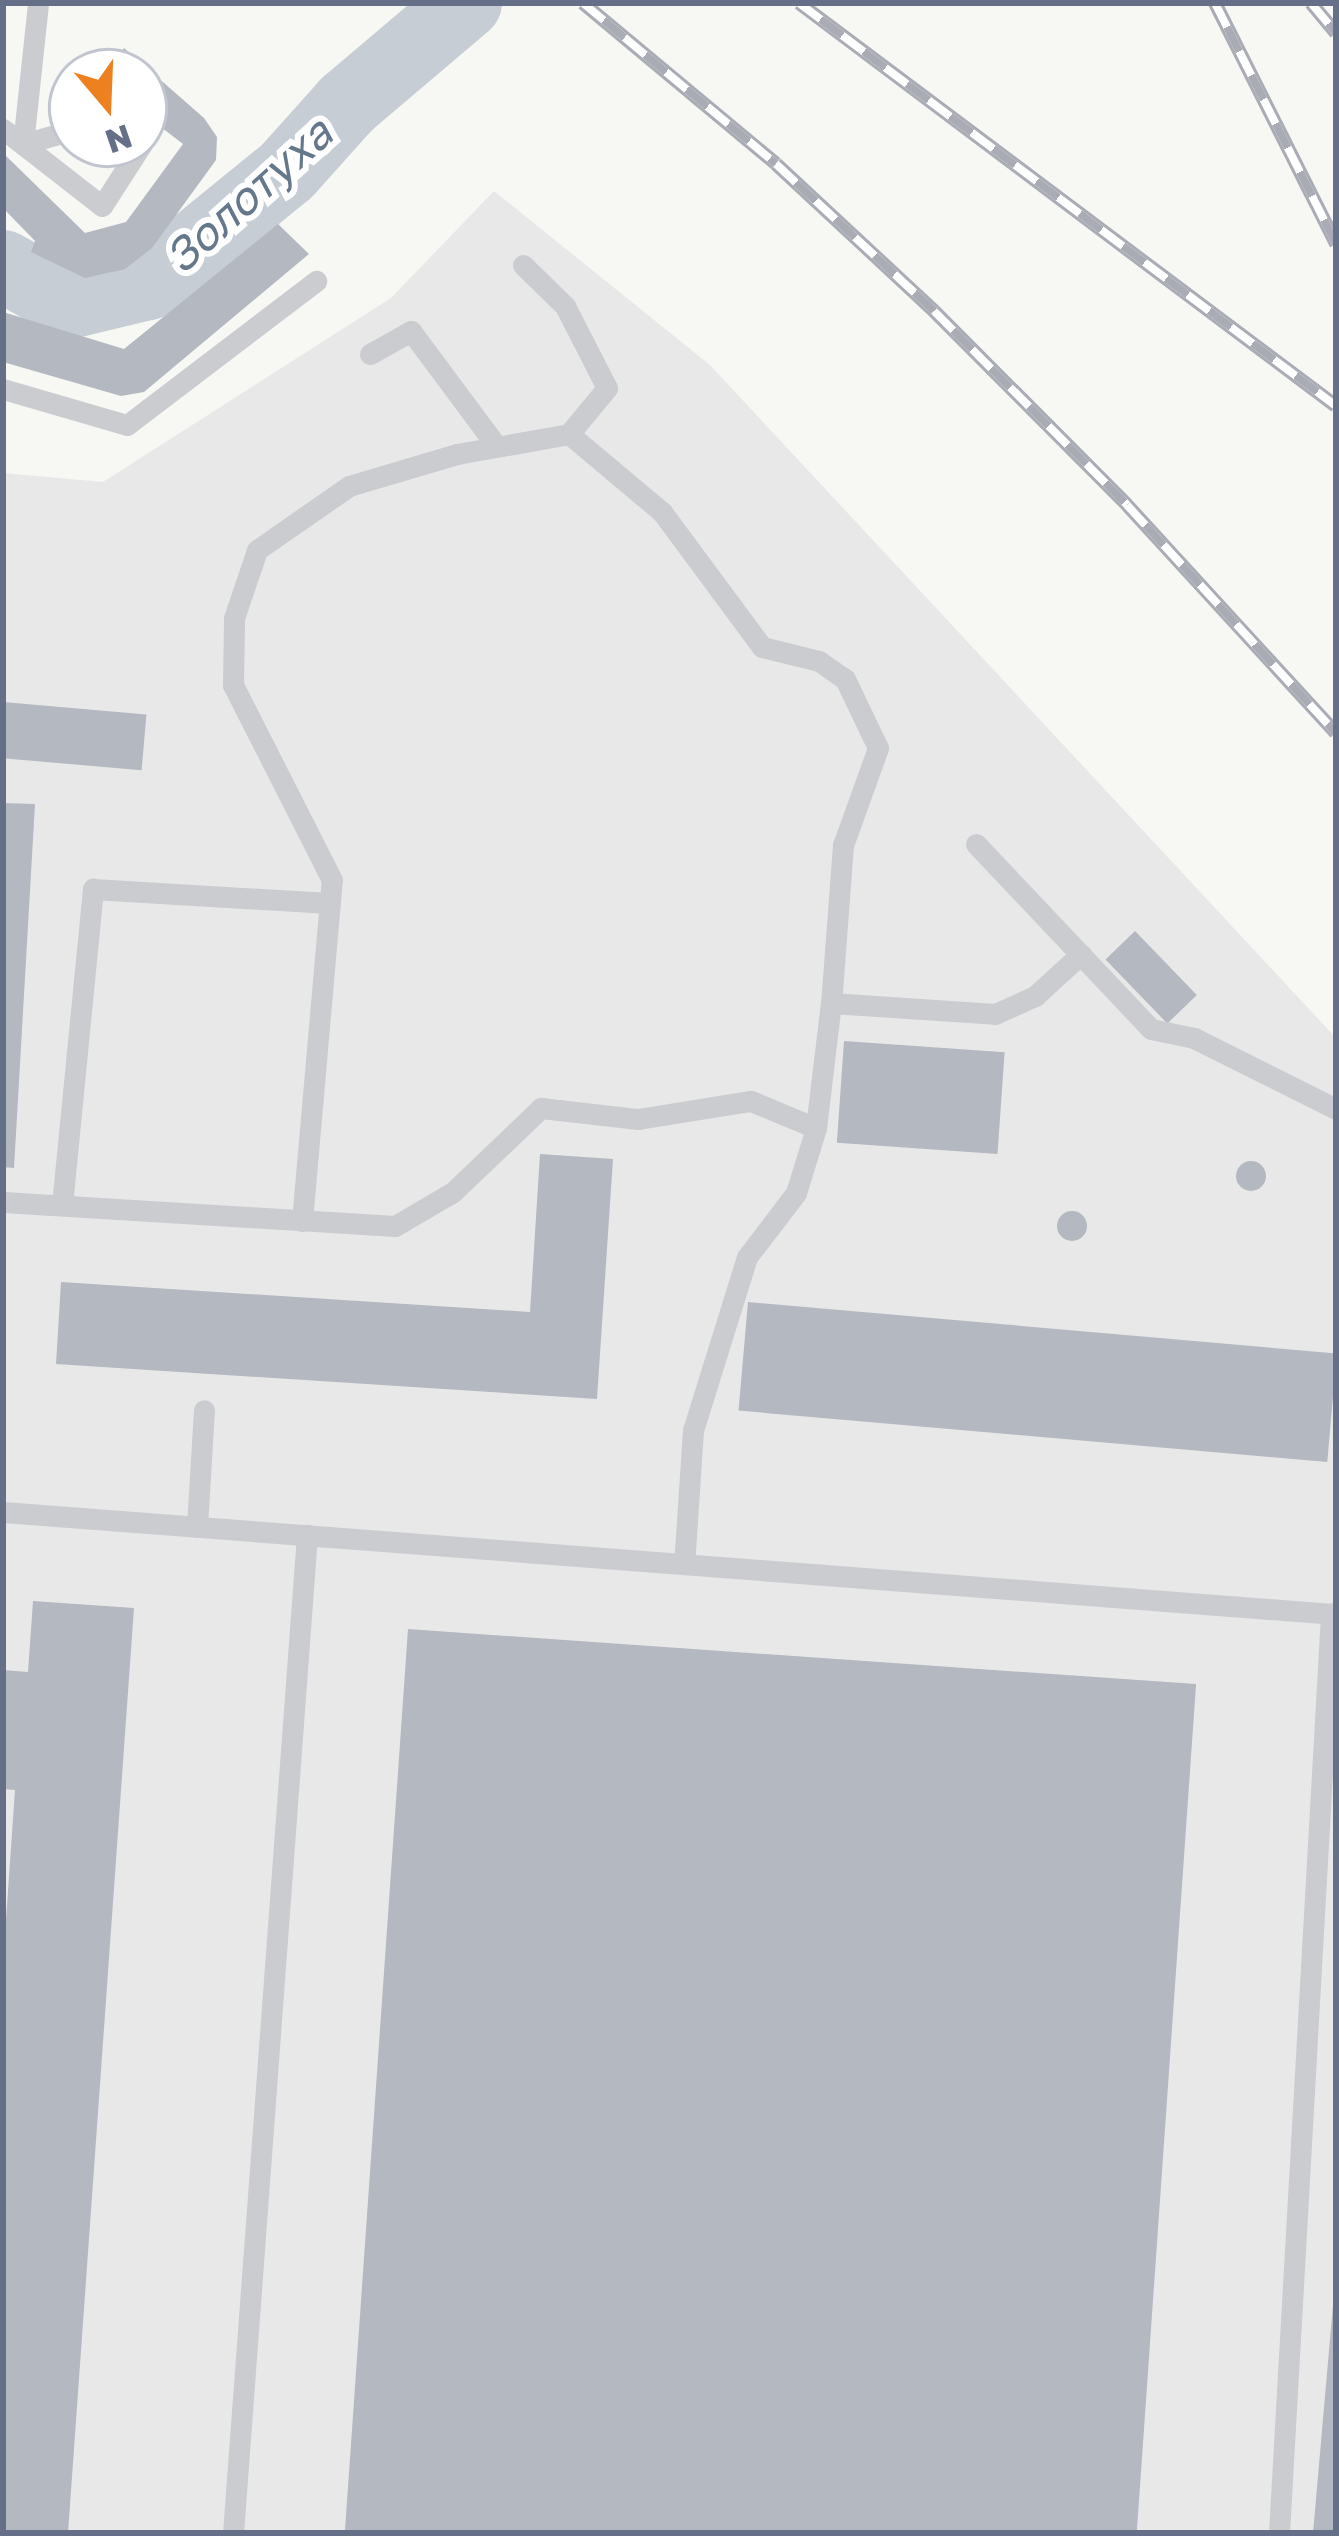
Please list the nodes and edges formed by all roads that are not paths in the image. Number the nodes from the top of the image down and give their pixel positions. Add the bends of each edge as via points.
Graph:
1 (38, 3) edge
2 (3, 129) edge
3 (48, 137) edge
4 (22, 144) junction
5 (48, 164) edge
6 (53, 168) edge
7 (127, 168) edge
8 (524, 266) dead end
9 (316, 280) dead end
10 (370, 353) dead end
11 (3, 389) edge
12 (569, 434) junction
13 (497, 447) junction
14 (976, 844) dead end
15 (330, 903) junction
16 (1081, 954) junction
17 (830, 1003) junction
18 (1336, 1109) edge
19 (816, 1127) junction
20 (3, 1202) edge
21 (62, 1205) junction
22 (302, 1221) junction
23 (204, 1411) dead end
24 (3, 1512) edge
25 (197, 1527) junction
26 (307, 1535) junction
27 (684, 1564) junction
28 (1334, 1614) edge
29 (233, 2533) edge
30 (1279, 2533) edge

1 - 4 lane
2 - 4 lane
3 - 4 lane
4 - 5 lane
6 - 7 lane via 102,206
8 - 12 lane via 565,307 607,388
9 - 11 lane via 127,425
10 - 13 lane via 411,331
12 - 13 lane
12 - 17 lane via 662,512 762,647 819,661 845,679 864,708 878,748 843,845
13 - 15 lane via 349,486 257,550 234,618 233,685 265,761 314,834 332,880
14 - 16 lane
15 - 21 lane via 93,889
15 - 22 lane
16 - 17 lane via 1036,996 994,1014
16 - 18 lane via 1151,1029 1194,1038
17 - 19 lane
19 - 22 lane via 751,1101 638,1119 542,1108 453,1192 395,1226
19 - 27 lane via 796,1192 747,1257 694,1430
20 - 21 lane
21 - 22 lane
23 - 25 lane
24 - 25 lane
25 - 26 lane
26 - 27 lane
26 - 29 lane
27 - 28 lane
28 - 30 lane

